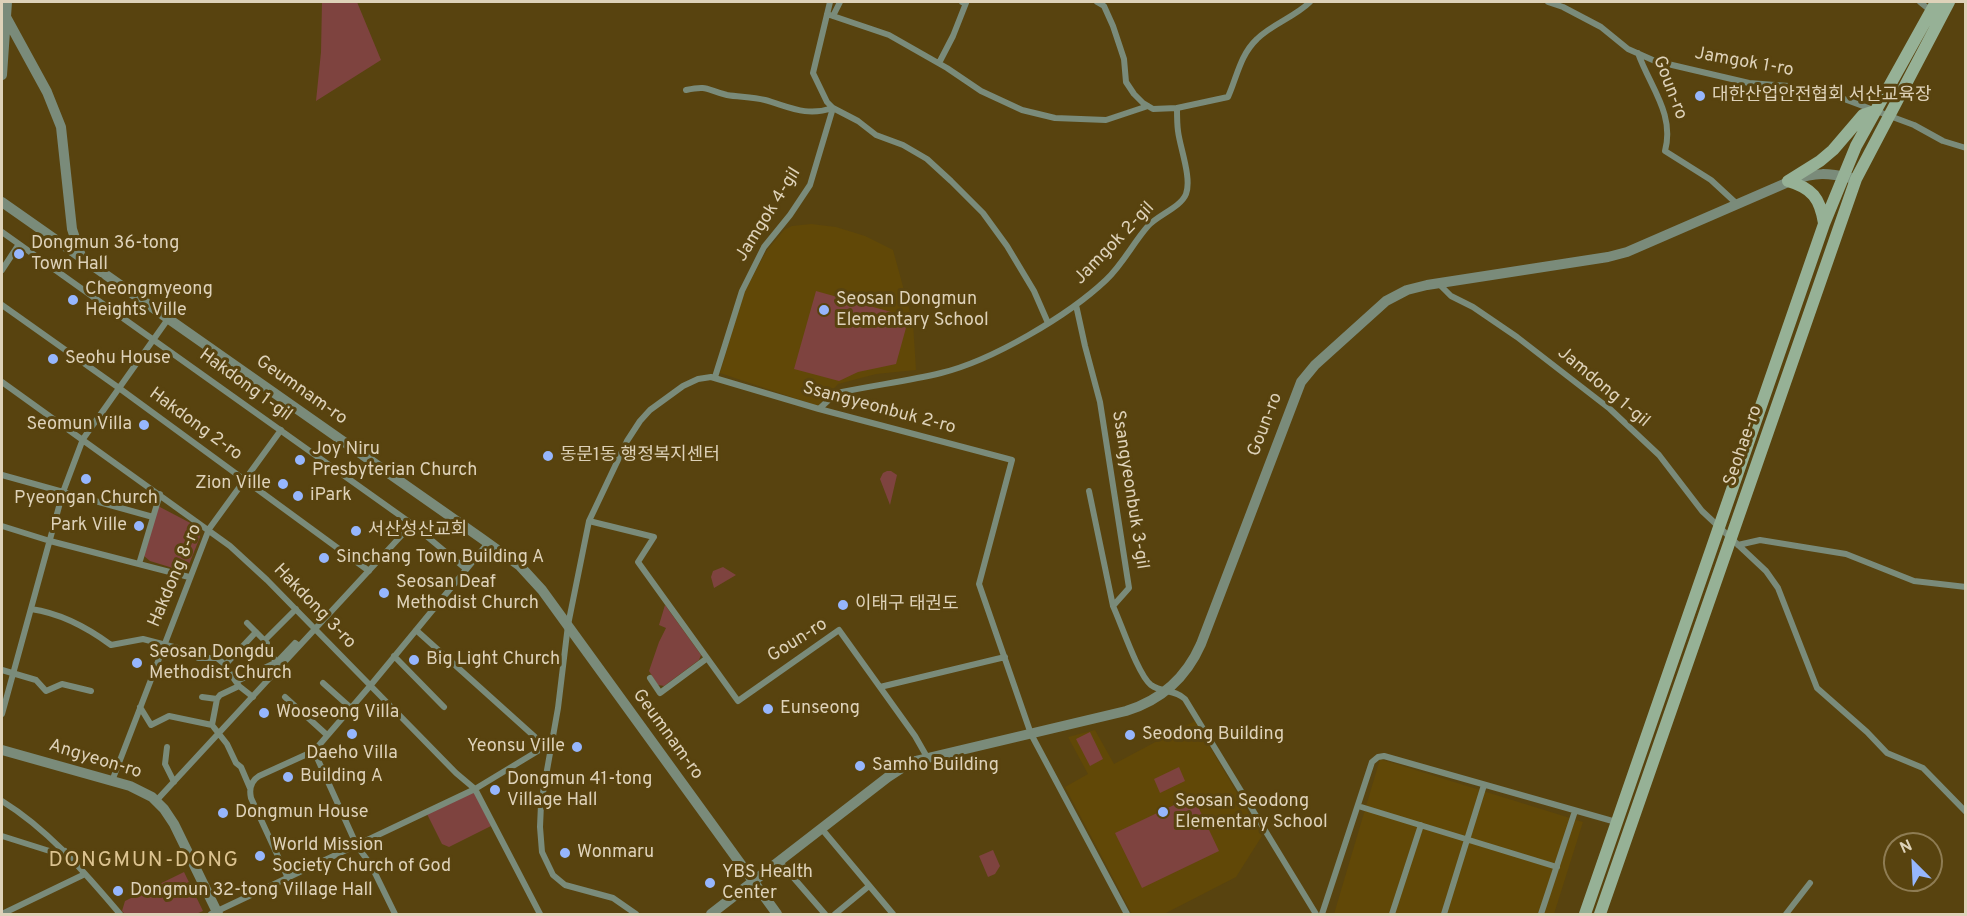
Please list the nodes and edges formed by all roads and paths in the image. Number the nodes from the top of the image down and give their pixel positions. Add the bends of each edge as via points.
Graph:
1 (7, 2) edge
2 (830, 2) edge
3 (840, 2) edge
4 (962, 2) edge
5 (1097, 2) edge
6 (1310, 2) edge
7 (1548, 2) edge
8 (1920, 2) edge
9 (1949, 2) edge
10 (1934, 6) edge
11 (830, 15) junction
12 (6, 17) junction
13 (1638, 54) junction
14 (939, 63) junction
15 (2, 75) edge
16 (686, 90) dead end
17 (1148, 106) junction
18 (833, 108) junction
19 (1177, 108) junction
20 (1875, 111) junction
21 (1888, 116) junction
22 (1965, 148) edge
23 (1843, 177) junction
24 (1856, 179) junction
25 (1788, 181) junction
26 (2, 202) edge
27 (1737, 204) junction
28 (1824, 224) junction
29 (2, 232) edge
30 (19, 244) junction
31 (82, 259) junction
32 (2, 270) edge
33 (1438, 284) junction
34 (2, 304) edge
35 (1076, 305) junction
36 (168, 319) junction
37 (1048, 323) junction
38 (154, 339) junction
39 (716, 377) junction
40 (2, 382) edge
41 (119, 388) junction
42 (819, 409) junction
43 (281, 430) junction
44 (83, 439) junction
45 (2, 475) edge
46 (246, 481) junction
47 (1089, 491) dead end
48 (63, 492) junction
49 (160, 494) junction
50 (153, 517) junction
51 (589, 521) junction
52 (412, 524) junction
53 (2, 526) edge
54 (1719, 527) junction
55 (209, 529) junction
56 (50, 541) junction
57 (1734, 542) junction
58 (488, 543) junction
59 (139, 564) junction
60 (466, 569) junction
61 (369, 571) junction
62 (189, 577) junction
63 (1965, 587) edge
64 (1113, 606) junction
65 (31, 609) junction
66 (296, 609) junction
67 (247, 623) dead end
68 (568, 626) junction
69 (315, 629) junction
70 (416, 630) junction
71 (256, 632) junction
72 (264, 641) junction
73 (164, 644) junction
74 (394, 656) junction
75 (1005, 657) junction
76 (706, 659) junction
77 (279, 664) junction
78 (225, 665) junction
79 (2, 670) edge
80 (13, 673) junction
81 (650, 678) dead end
82 (323, 683) dead end
83 (238, 684) junction
84 (370, 686) junction
85 (880, 687) junction
86 (91, 691) dead end
87 (1167, 691) junction
88 (202, 697) dead end
89 (253, 697) junction
90 (285, 697) dead end
91 (217, 699) junction
92 (140, 707) junction
93 (444, 707) dead end
94 (351, 708) junction
95 (2, 714) edge
96 (212, 725) junction
97 (219, 734) junction
98 (1031, 734) junction
99 (327, 735) junction
100 (548, 744) junction
101 (167, 747) dead end
102 (2, 750) edge
103 (314, 751) junction
104 (927, 757) junction
105 (112, 781) junction
106 (174, 782) junction
107 (1484, 785) junction
108 (251, 787) junction
109 (475, 789) junction
110 (2, 801) edge
111 (156, 801) junction
112 (1358, 806) junction
113 (1575, 811) junction
114 (1965, 812) edge
115 (1617, 822) junction
116 (1421, 825) junction
117 (821, 828) junction
118 (2, 836) edge
119 (1467, 840) junction
120 (357, 846) junction
121 (65, 852) junction
122 (779, 861) junction
123 (1557, 867) junction
124 (85, 874) junction
125 (288, 878) junction
126 (753, 881) junction
127 (1810, 884) dead end
128 (869, 886) junction
129 (215, 914) edge
130 (2, 915) edge
131 (120, 915) edge
132 (394, 915) edge
133 (540, 915) edge
134 (636, 915) edge
135 (711, 915) edge
136 (777, 915) edge
137 (825, 915) edge
138 (835, 915) edge
139 (893, 915) edge
140 (1127, 915) edge
141 (1316, 915) edge
142 (1322, 915) edge
143 (1392, 915) edge
144 (1444, 915) edge
145 (1541, 915) edge
146 (1585, 915) edge
147 (1600, 915) edge
148 (1786, 915) edge

1 - 12 street
2 - 11 street
3 - 11 street
4 - 14 street via 966,3
5 - 17 street via 1104,6 1113,26 1124,59 1126,82
6 - 19 street via 1255,40 1241,61 1228,98
7 - 13 street, Jamgok 1-ro via 1601,27
8 - 10 street
9 - 21 main road, Seohae-ro
10 - 20 main road, Seohae-ro
11 - 14 street via 889,35
11 - 18 street via 813,73
12 - 15 street
12 - 31 street via 47,92 61,127 72,230
13 - 20 street, Jamgok 1-ro via 1749,83 1828,93
13 - 27 street, Goun-ro via 1667,122 1665,151 1711,180
14 - 17 street via 981,91 1022,110 1055,118 1106,120
16 - 18 street via 703,86 801,112
17 - 19 street via 1160,110
18 - 37 street via 876,135 927,159 951,181 1007,246
18 - 39 street, Jamgok 4-gil via 810,185 764,247 742,291
19 - 35 street, Jamgok 2-gil via 1186,193 1180,202 1148,225 1108,279
20 - 21 street, Jamgok 1-ro
20 - 23 main road, Seohae-ro
20 - 25 main road via 1863,115 1833,150
21 - 22 street, Jamgok 1-ro
21 - 24 main road, Seohae-ro
23 - 24 street, Goun-ro
23 - 25 street, Goun-ro via 1825,173
23 - 28 main road, Seohae-ro
24 - 57 main road, Seohae-ro
25 - 27 street, Goun-ro
25 - 28 main road via 1813,194
26 - 31 street, Geumnam-ro
27 - 33 street, Goun-ro via 1617,255
28 - 54 main road, Seohae-ro
29 - 30 street, Hakdong 1-gil
30 - 32 street
30 - 38 street, Hakdong 1-gil
31 - 36 street, Geumnam-ro
33 - 54 street, Jamdong 1-gil via 1517,337 1610,410 1659,455
33 - 87 street, Goun-ro via 1407,290 1386,301 1301,382 1201,644 1185,672
34 - 41 street, Hakdong 2-ro
35 - 37 street, Jamgok 2-gil
35 - 64 street, Ssangyeonbuk 3-gil via 1100,402 1130,588
36 - 38 street
36 - 58 street, Geumnam-ro
37 - 42 street, Jamgok 2-gil via 978,360 942,373 842,392
38 - 41 street
38 - 43 street, Hakdong 1-gil
39 - 42 street, Ssangyeonbuk 2-ro
39 - 51 street via 688,383 640,421
40 - 44 street, Hakdong 3-ro
41 - 44 street
41 - 46 street, Hakdong 2-ro
42 - 75 street, Ssangyeonbuk 2-ro via 1012,460 979,584
43 - 46 street, Hakdong 8-ro
43 - 52 street, Hakdong 1-gil
44 - 48 street
44 - 49 street, Hakdong 3-ro
45 - 48 street
46 - 55 street, Hakdong 8-ro
46 - 61 street, Hakdong 2-ro
47 - 64 street
48 - 50 street
48 - 56 street
49 - 50 street
49 - 55 street, Hakdong 3-ro
50 - 59 street
51 - 68 street
51 - 76 street via 654,537 638,562
52 - 60 street, Hakdong 1-gil
52 - 61 street
53 - 56 street
54 - 57 street, Jamdong 1-gil
54 - 115 main road, Seohae-ro
55 - 62 street, Hakdong 8-ro
55 - 66 street, Hakdong 3-ro
56 - 59 street
56 - 65 street
57 - 63 street via 1760,540 1846,554 1914,581
57 - 114 street, Jamdong 1-gil via 1766,571 1778,588 1817,688 1887,753 1923,768
57 - 147 main road, Seohae-ro
58 - 60 street
58 - 68 street, Geumnam-ro via 527,572
59 - 62 street
60 - 70 street
61 - 69 street
62 - 73 street, Hakdong 8-ro
64 - 87 street via 1142,674 1154,687
65 - 73 street via 91,630 111,645 143,639
65 - 80 street
66 - 69 street, Hakdong 3-ro
66 - 72 street
67 - 71 street
68 - 100 street via 560,699
68 - 126 street, Geumnam-ro
69 - 77 street
69 - 84 street, Hakdong 3-ro
70 - 74 street
70 - 100 street
71 - 72 street
71 - 78 street
72 - 77 street via 264,648
73 - 78 street via 189,651 198,658 217,658
73 - 92 street, Hakdong 8-ro
74 - 84 street
74 - 93 street
75 - 85 street
75 - 98 street
76 - 81 street via 660,693
76 - 85 street, Goun-ro via 738,701 839,630
77 - 83 street
77 - 89 street
78 - 83 street
79 - 80 street
80 - 86 street via 36,680 46,691 62,684
80 - 95 street
82 - 94 street
83 - 89 street
83 - 91 street
84 - 94 street
84 - 109 street, Hakdong 3-ro
85 - 104 street, Goun-ro
87 - 98 street, Goun-ro via 1132,709
87 - 141 street via 1187,702
88 - 91 street
89 - 97 street
90 - 99 street
91 - 96 street
92 - 96 street via 152,725 169,716
92 - 105 street, Hakdong 8-ro
94 - 99 street
96 - 97 street
97 - 106 street
97 - 108 street
98 - 104 street, Goun-ro
98 - 140 street
99 - 103 street
100 - 109 street
100 - 134 street via 540,815 547,867 565,885 613,898
101 - 106 street via 165,764
102 - 105 street, Angyeon-ro
103 - 108 street via 258,777
103 - 120 street
104 - 117 street, Goun-ro via 899,769
105 - 111 street, Angyeon-ro via 139,789
106 - 111 street
107 - 112 street via 1380,756 1372,761
107 - 113 street
107 - 119 street
108 - 125 street via 251,798
109 - 120 street
109 - 133 street, Hakdong 3-ro
110 - 121 street
111 - 129 street, Angyeon-ro via 174,824
112 - 116 street
112 - 142 street
113 - 115 street
113 - 123 street
115 - 146 main road, Seohae-ro
116 - 119 street
116 - 143 street
117 - 122 street, Goun-ro
117 - 128 street
118 - 121 street via 59,854
119 - 123 street
119 - 144 street
120 - 125 street
120 - 132 street
121 - 124 street
122 - 126 street, Goun-ro
122 - 137 street
123 - 145 street
124 - 130 street
124 - 131 street
125 - 129 street
126 - 135 street, Goun-ro
126 - 136 street, Geumnam-ro
127 - 148 street
128 - 138 street
128 - 139 street

